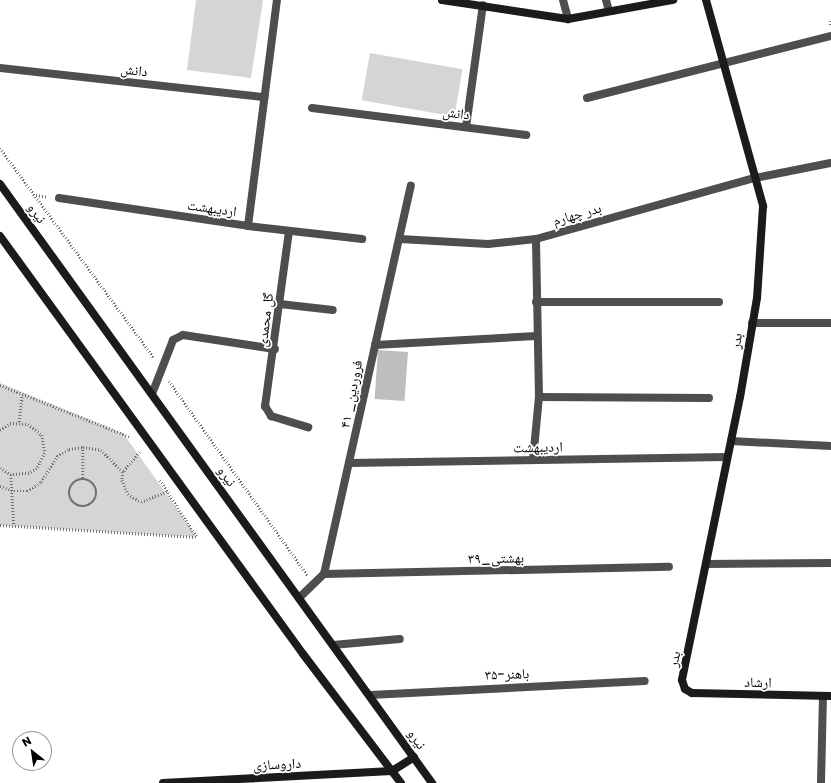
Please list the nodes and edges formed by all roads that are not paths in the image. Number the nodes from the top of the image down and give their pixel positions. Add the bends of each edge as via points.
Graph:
1 (277, 0) edge
2 (442, 0) edge
3 (563, 0) edge
4 (606, 0) edge
5 (673, 0) edge
6 (706, 0) edge
7 (483, 5) junction
8 (609, 11) junction
9 (568, 19) junction
10 (831, 36) edge
11 (724, 63) junction
12 (0, 68) edge
13 (264, 97) junction
14 (588, 98) dead end
15 (312, 108) dead end
16 (466, 127) junction
17 (526, 135) dead end
18 (831, 163) edge
19 (755, 178) junction
20 (0, 184) edge
21 (411, 186) dead end
22 (59, 198) dead end
23 (248, 226) junction
24 (289, 231) junction
25 (0, 236) edge
26 (362, 239) dead end
27 (400, 239) junction
28 (536, 239) junction
29 (536, 302) junction
30 (719, 302) dead end
31 (280, 304) junction
32 (333, 310) dead end
33 (752, 323) junction
34 (831, 324) edge
35 (537, 336) junction
36 (374, 345) junction
37 (275, 349) junction
38 (152, 394) junction
39 (539, 397) junction
40 (709, 398) dead end
41 (308, 427) dead end
42 (731, 441) junction
43 (831, 446) edge
44 (727, 457) junction
45 (533, 460) junction
46 (349, 463) junction
47 (831, 563) edge
48 (707, 564) junction
49 (669, 567) dead end
50 (324, 574) junction
51 (299, 598) junction
52 (400, 639) dead end
53 (333, 645) junction
54 (645, 681) dead end
55 (685, 689) joint
56 (370, 695) junction
57 (827, 696) edge
58 (414, 757) junction
59 (392, 771) junction
60 (163, 783) edge
61 (401, 783) edge
62 (432, 783) edge
63 (821, 783) edge

1 - 13 street
2 - 7 main road
3 - 9 street
4 - 8 street
5 - 8 main road
6 - 11 main road, بدر
7 - 9 main road
7 - 16 street
8 - 9 main road
10 - 11 street
11 - 14 street
11 - 19 main road, بدر
12 - 13 street, دانش
13 - 23 street
15 - 16 street, دانش
16 - 17 street, دانش
18 - 19 street, بدر چهارم
19 - 28 street, بدر چهارم
19 - 33 main road, بدر via 763,206 757,298
20 - 38 main road, نیرو
21 - 27 street, ۴۱ _فروردین
22 - 23 street, اردیبهشت
23 - 24 street, اردیبهشت
24 - 26 street, اردیبهشت
24 - 31 street, گل محمدی
25 - 59 main road via 299,648
27 - 28 street, بدر چهارم via 488,244
27 - 36 street, ۴۱ _فروردین
28 - 29 street
29 - 30 street
29 - 35 street
31 - 32 street
31 - 37 street, گل محمدی
33 - 34 street
33 - 42 main road, بدر
35 - 36 street
35 - 39 street
36 - 46 street, ۴۱ _فروردین
37 - 38 street via 183,335 174,340
37 - 41 street, گل محمدی via 265,406 267,413
38 - 51 main road, نیرو
39 - 40 street
39 - 45 street
42 - 43 street
42 - 44 main road, بدر
44 - 45 street, اردیبهشت
44 - 48 main road, بدر
45 - 46 street, اردیبهشت
46 - 50 street, ۴۱ _فروردین
47 - 48 street
48 - 55 main road, بدر via 682,680
49 - 50 street, ۳۹_بهشتی
50 - 51 street
51 - 53 main road, نیرو
52 - 53 street
53 - 56 main road, نیرو
54 - 56 street, ۳۵-باهنر
55 - 57 main road, ارشاد via 692,693
56 - 58 main road, نیرو
57 - 63 street
58 - 59 main road
58 - 62 main road, نیرو
59 - 60 main road, داروسازی
59 - 61 main road

